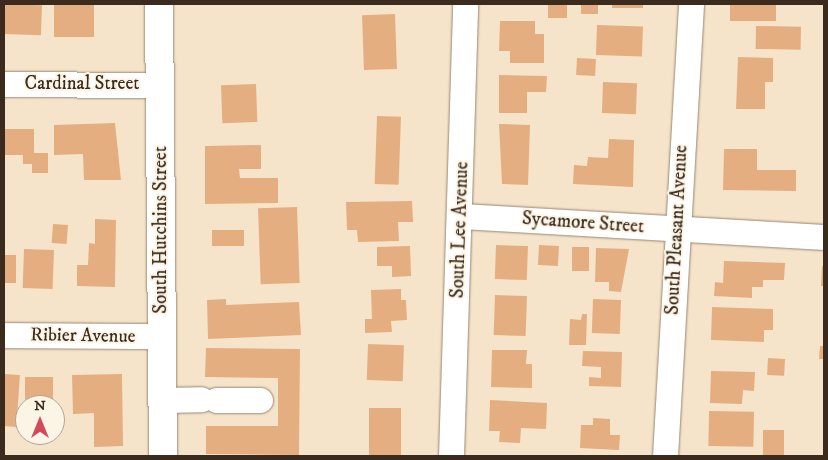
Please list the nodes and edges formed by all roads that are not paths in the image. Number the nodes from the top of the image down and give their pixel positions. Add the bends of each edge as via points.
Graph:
1 (159, 4) edge
2 (464, 4) edge
3 (691, 4) edge
4 (4, 84) edge
5 (160, 85) junction
6 (461, 216) junction
7 (677, 229) junction
8 (824, 237) edge
9 (4, 335) edge
10 (162, 336) junction
11 (162, 400) junction
12 (260, 400) dead end
13 (163, 456) edge
14 (451, 456) edge
15 (665, 456) edge

1 - 5 main road, South Hutchins Street
2 - 6 street, South Lee Avenue
3 - 7 street, South Pleasant Avenue
4 - 5 street, Cardinal Street
5 - 10 main road, South Hutchins Street
6 - 7 street, Sycamore Street
6 - 14 street, South Lee Avenue
7 - 8 street, Sycamore Street
7 - 15 street, South Pleasant Avenue
9 - 10 street, Ribier Avenue
10 - 11 main road, South Hutchins Street
11 - 12 street
11 - 13 main road, South Hutchins Street

